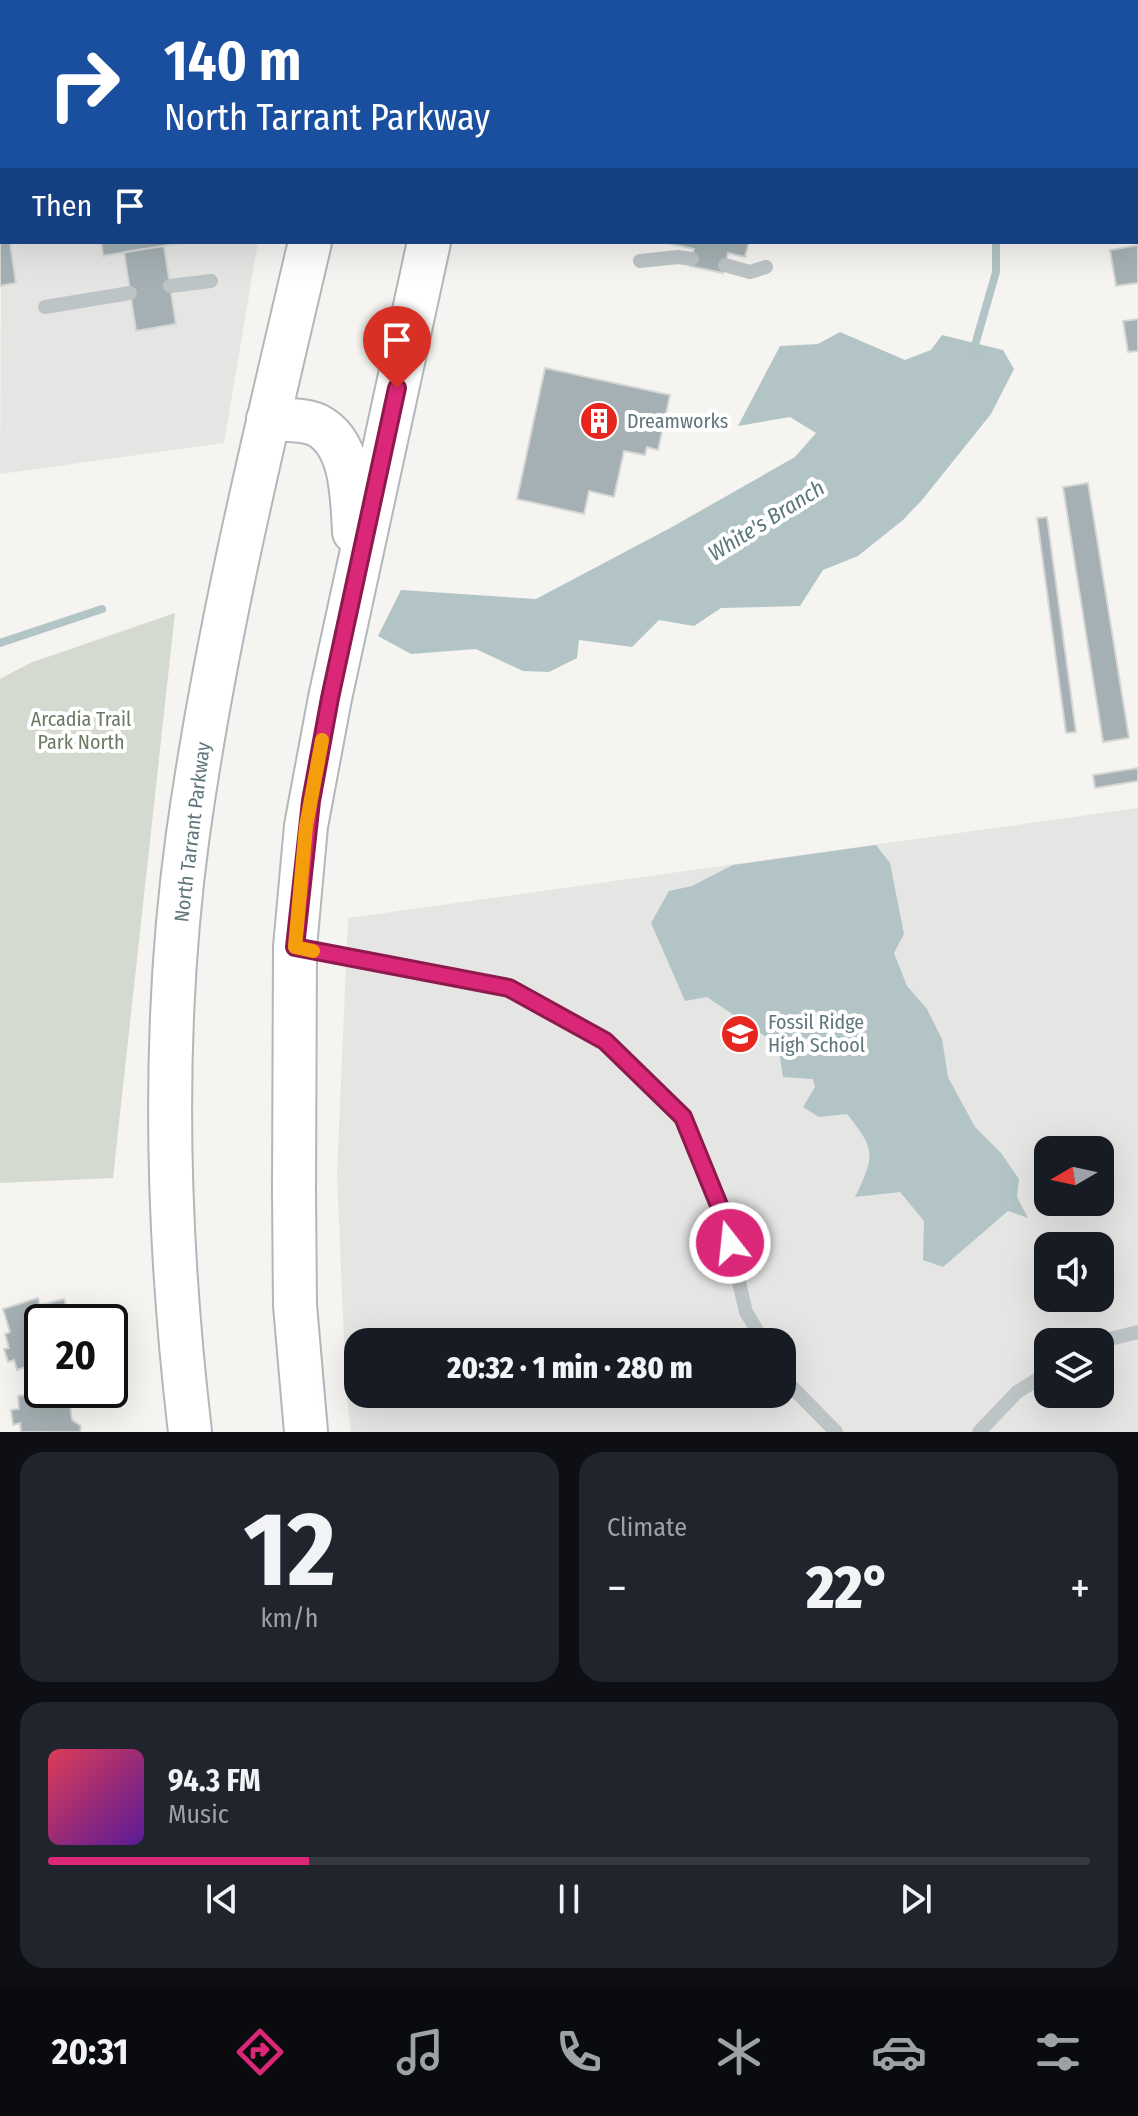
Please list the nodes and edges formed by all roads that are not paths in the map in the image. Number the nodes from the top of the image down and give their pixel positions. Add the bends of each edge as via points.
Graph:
1 (310, 244) edge
2 (429, 244) edge
3 (692, 259) dead end
4 (640, 261) dead end
5 (725, 265) dead end
6 (766, 267) dead end
7 (211, 281) dead end
8 (170, 286) dead end
9 (130, 293) dead end
10 (45, 307) dead end
11 (268, 419) junction
12 (357, 573) junction
13 (295, 947) junction
14 (756, 1328) edge
15 (1138, 1332) edge
16 (1114, 1338) edge
17 (1034, 1382) edge
18 (796, 1391) edge
19 (190, 1432) edge
20 (306, 1432) edge
21 (836, 1432) edge
22 (979, 1432) edge

1 - 11 main road, North Tarrant Parkway
2 - 12 main road
3 - 4 lane
5 - 6 lane via 750,272
7 - 8 lane
9 - 10 lane
11 - 12 main road via 316,424 340,450 351,484
11 - 19 main road, North Tarrant Parkway via 207,719 188,837 177,964 171,1082 174,1217
12 - 13 main road via 306,826
13 - 14 lane via 509,988 605,1041 683,1117 723,1215 746,1312
13 - 20 main road via 295,1305
15 - 16 lane
17 - 22 lane
18 - 21 lane

